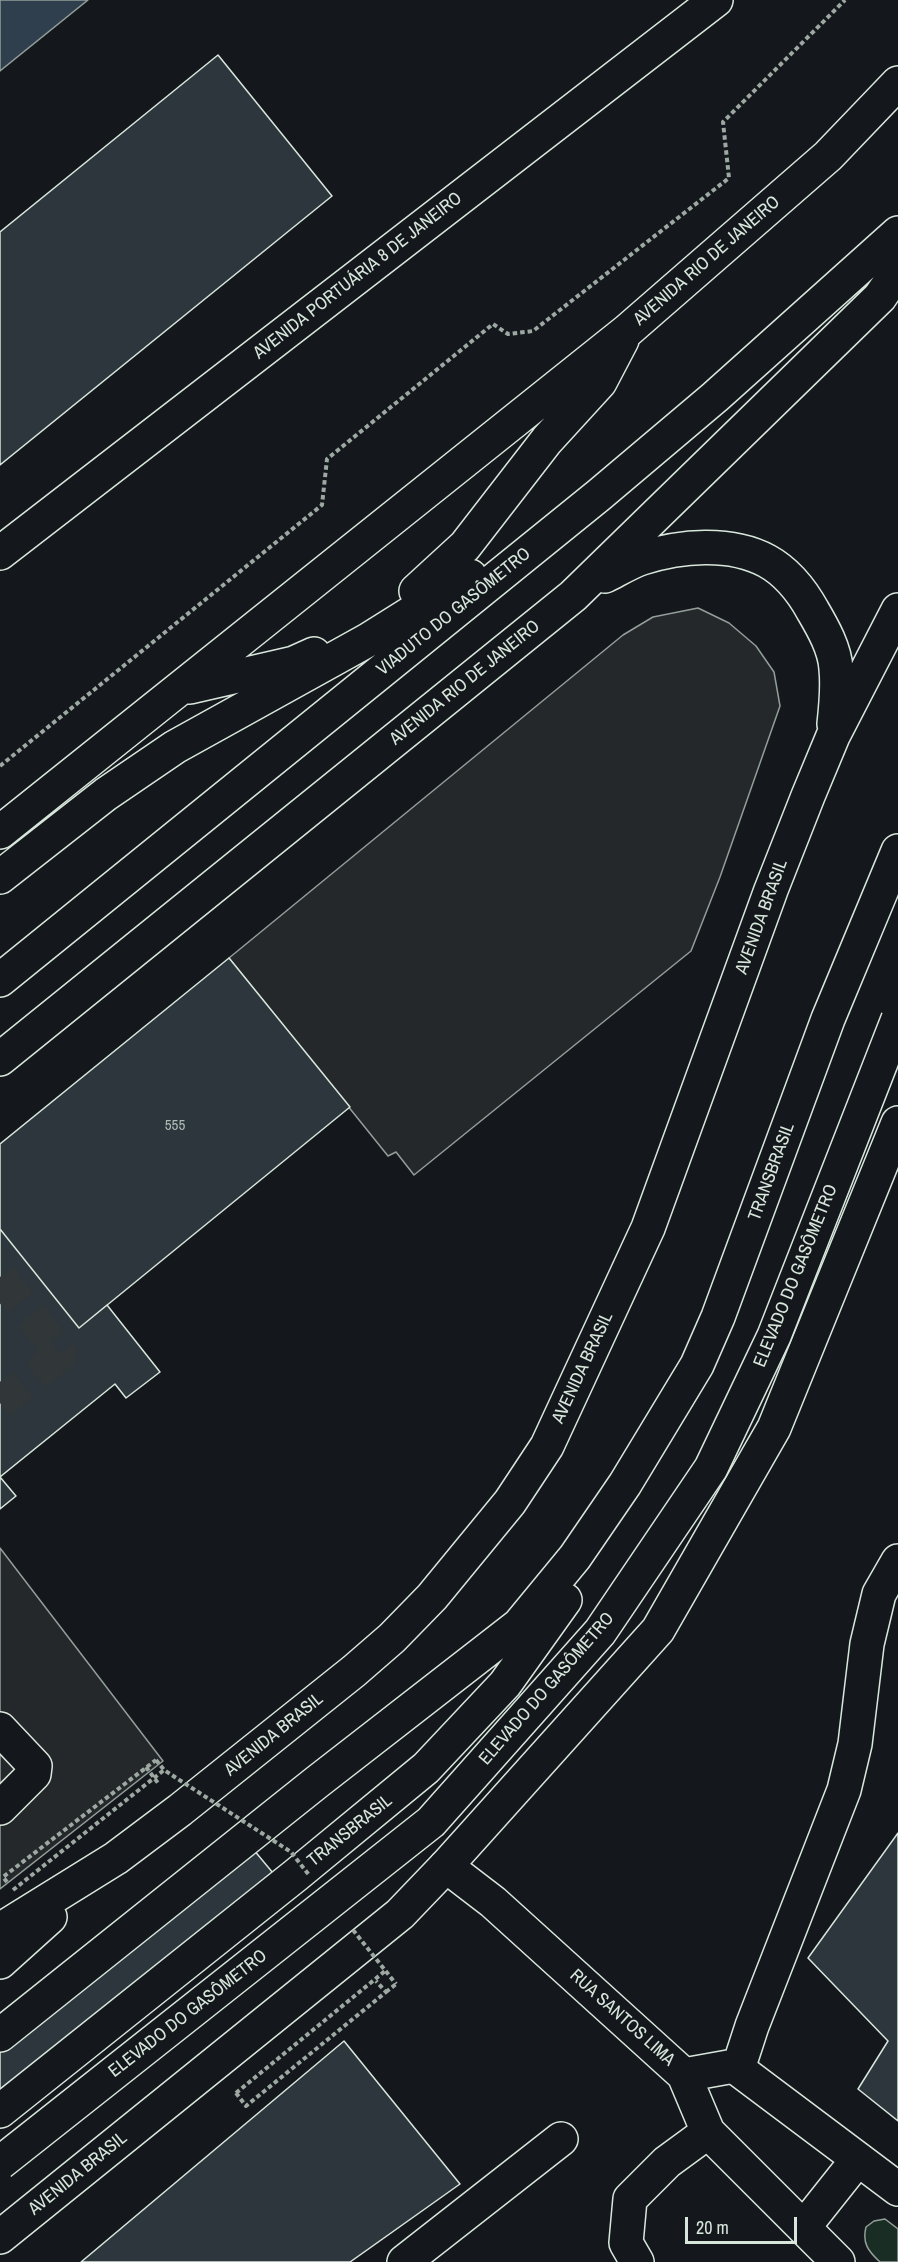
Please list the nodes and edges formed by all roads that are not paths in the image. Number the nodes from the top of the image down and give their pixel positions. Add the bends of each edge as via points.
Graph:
1 (716, 0) edge
2 (898, 83) edge
3 (898, 233) edge
4 (898, 271) edge
5 (627, 331) junction
6 (599, 495) junction
7 (0, 553) edge
8 (573, 596) junction
9 (898, 610) edge
10 (182, 688) junction
11 (833, 736) junction
12 (0, 832) edge
13 (898, 851) edge
14 (0, 877) edge
15 (0, 980) edge
16 (898, 1019) edge
17 (0, 1059) edge
18 (898, 1123) edge
19 (625, 1484) junction
20 (898, 1561) edge
21 (0, 1729) edge
22 (0, 1808) edge
23 (116, 1858) junction
24 (446, 1866) junction
25 (0, 1930) edge
26 (0, 1962) edge
27 (0, 2035) edge
28 (738, 2069) junction
29 (684, 2075) junction
30 (0, 2111) edge
31 (708, 2132) junction
32 (561, 2139) dead end
33 (858, 2159) junction
34 (0, 2163) edge
35 (898, 2189) edge
36 (804, 2227) junction
37 (0, 2237) edge
38 (404, 2262) edge
39 (637, 2262) edge
40 (838, 2262) edge

1 - 7 main road, AVENIDA PORTUÁRIA 8 DE JANEIRO
2 - 5 main road, AVENIDA RIO DE JANEIRO via 828,156
3 - 6 main road, VIADUTO DO GASÔMETRO via 716,397
4 - 8 main road, AVENIDA RIO DE JANEIRO via 880,297
5 - 10 main road, AVENIDA RIO DE JANEIRO
5 - 10 main road via 600,382 547,440 465,546 388,615 336,645 294,663
6 - 14 main road via 368,640 175,747 106,794
6 - 15 main road, VIADUTO DO GASÔMETRO
8 - 11 main road via 641,558 695,548 720,547 766,561 789,577 806,597 826,632 836,667
8 - 17 main road, AVENIDA RIO DE JANEIRO
9 - 11 main road, AVENIDA BRASIL
10 - 12 main road, AVENIDA RIO DE JANEIRO
11 - 23 main road, AVENIDA BRASIL via 771,890 648,1228 547,1446 472,1550 392,1638
13 - 19 main road, TRANSBRASIL via 828,1019 718,1317 697,1365
16 - 34 main road, ELEVADO DO GASÔMETRO, bridge via 774,1336 711,1468 600,1632 430,1822
18 - 24 main road, AVENIDA BRASIL via 774,1428 658,1630
19 - 27 main road, TRANSBRASIL via 575,1557 519,1625
19 - 30 main road, TRANSBRASIL via 572,1591 505,1684 426,1768
20 - 28 main road via 879,1594 867,1644 855,1744 844,1790
21 - 22 main road via 34,1766 34,1774
23 - 25 main road, AVENIDA BRASIL
23 - 26 main road
24 - 29 main road, RUA SANTOS LIMA via 493,1902
24 - 37 main road, AVENIDA BRASIL via 400,1914 351,1939
28 - 29 main road, RUA SANTOS LIMA via 734,2066
28 - 33 main road
29 - 31 main road
31 - 36 main road
31 - 39 main road via 667,2162 630,2199 626,2243
32 - 38 main road
33 - 35 main road
33 - 36 main road
36 - 40 main road

